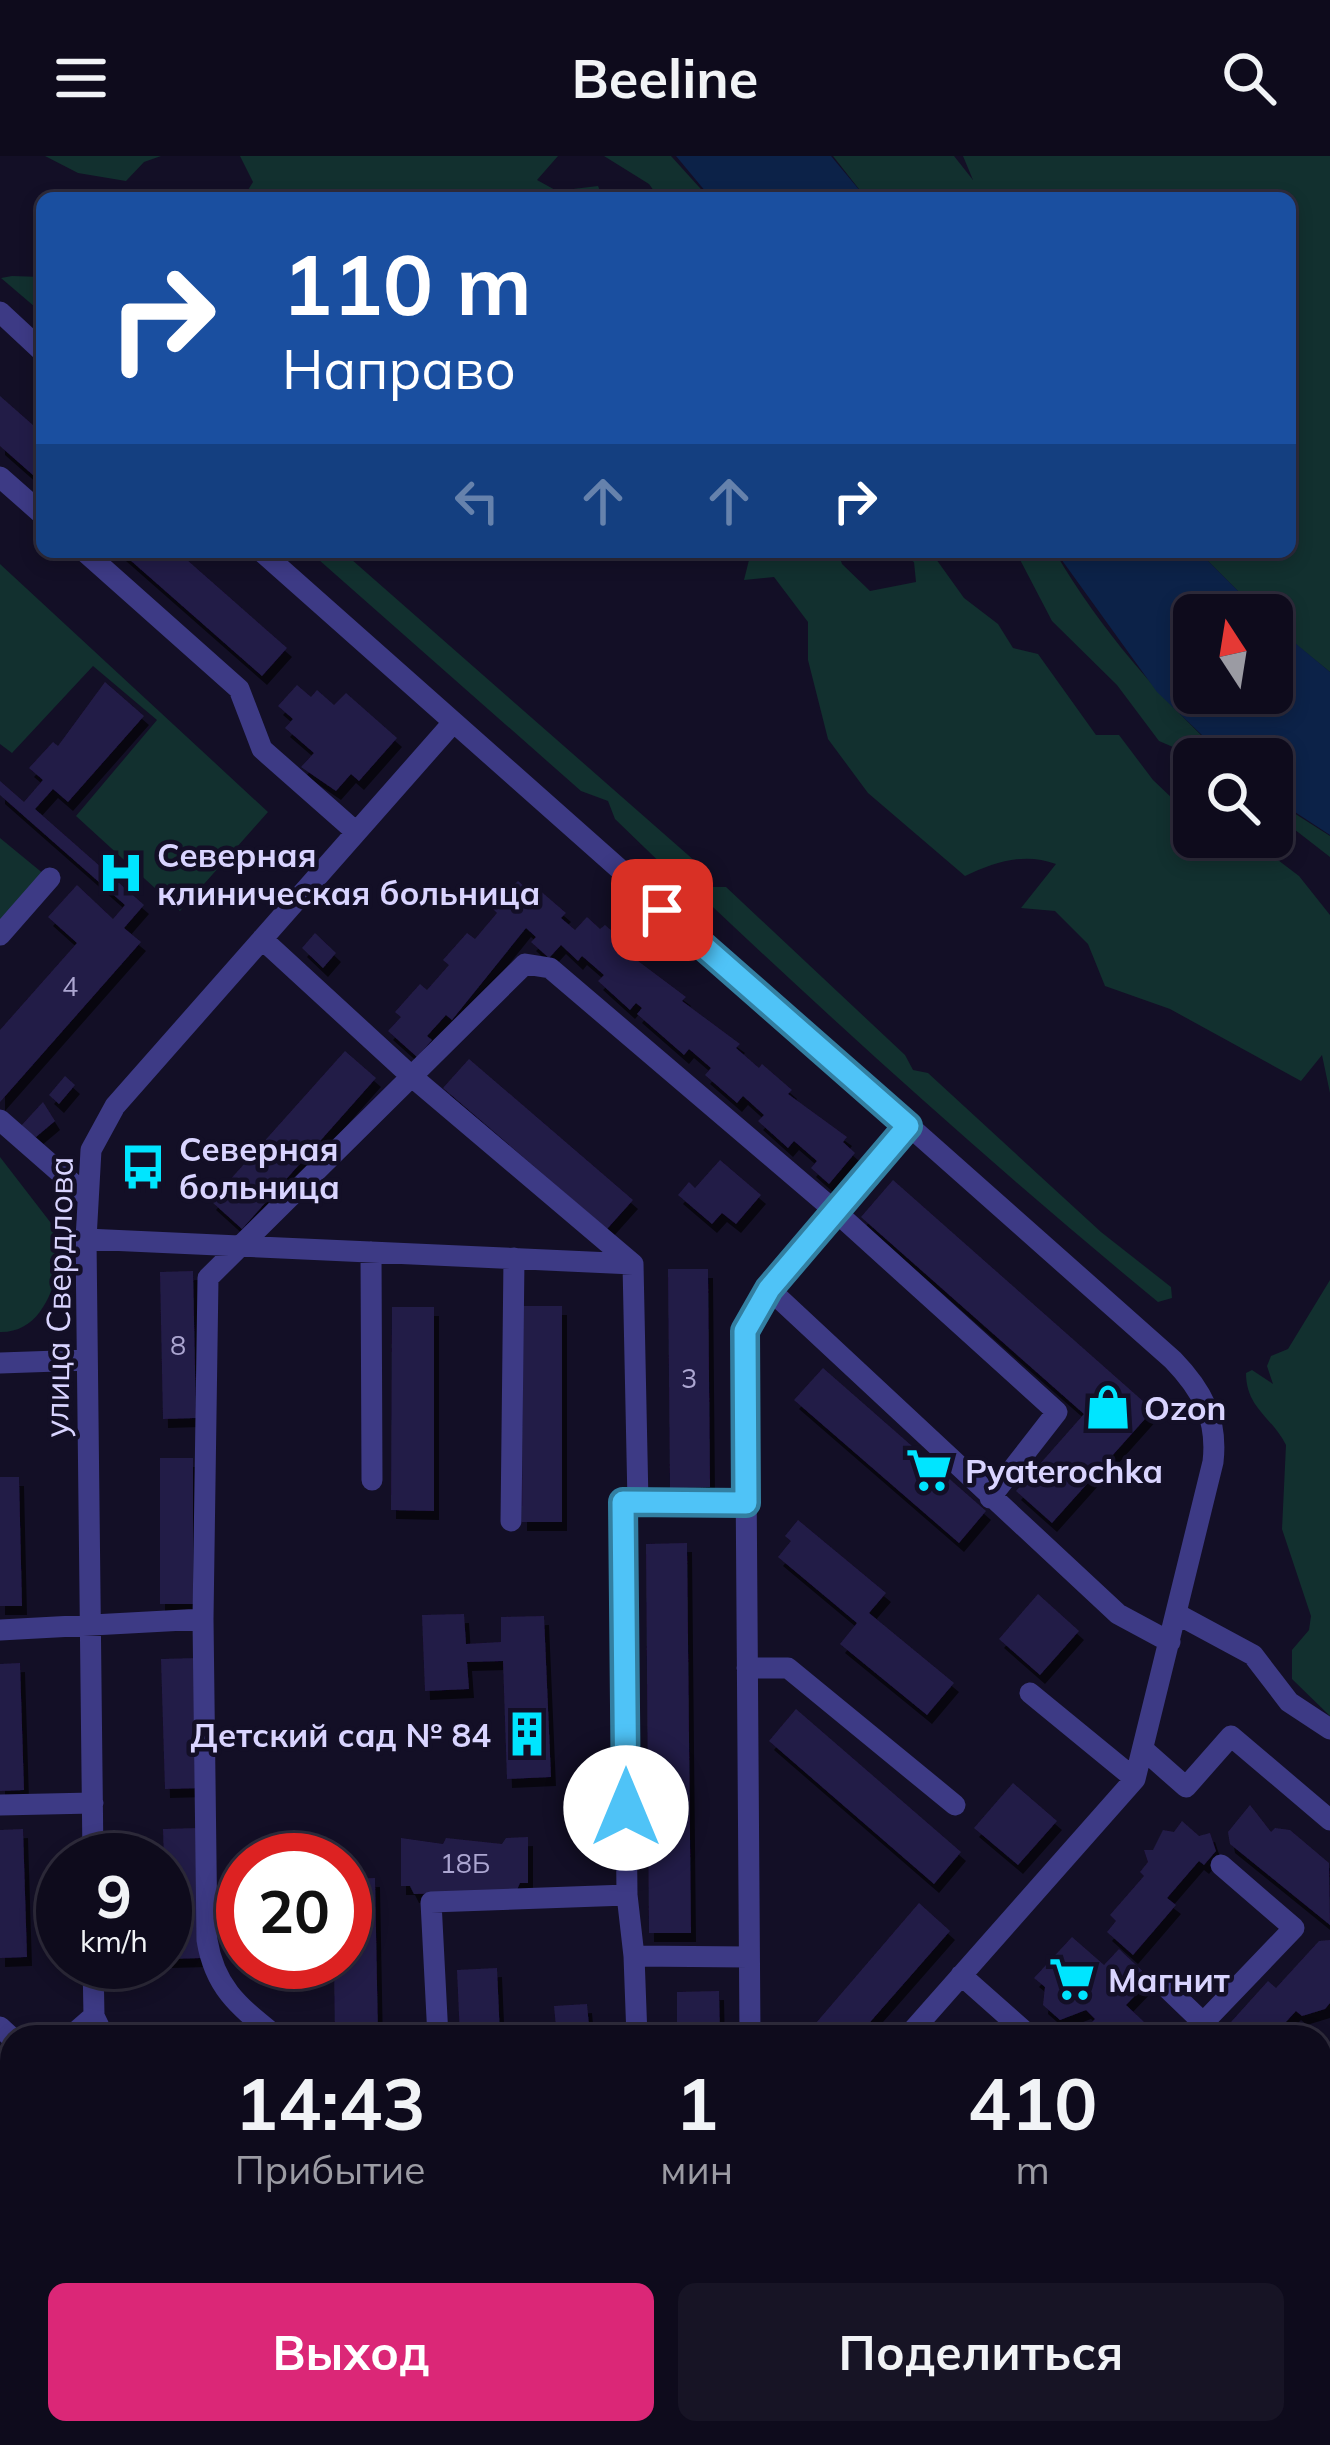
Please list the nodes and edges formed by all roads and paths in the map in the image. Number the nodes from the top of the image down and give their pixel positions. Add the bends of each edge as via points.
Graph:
1 (0, 312) edge
2 (36, 345) edge
3 (0, 477) edge
4 (36, 509) edge
5 (92, 558) edge
6 (269, 558) edge
7 (451, 724) junction
8 (356, 832) junction
9 (50, 878) dead end
10 (0, 935) edge
11 (262, 939) junction
12 (410, 1075) junction
13 (0, 1120) edge
14 (908, 1126) junction
15 (88, 1198) junction
16 (835, 1211) junction
17 (86, 1239) junction
18 (244, 1246) junction
19 (371, 1252) junction
20 (514, 1258) junction
21 (633, 1264) junction
22 (769, 1289) junction
23 (87, 1360) junction
24 (0, 1363) edge
25 (372, 1480) dead end
26 (990, 1498) junction
27 (638, 1502) junction
28 (746, 1503) junction
29 (511, 1521) dead end
30 (1177, 1614) junction
31 (203, 1619) junction
32 (92, 1627) junction
33 (0, 1630) edge
34 (1170, 1642) junction
35 (747, 1668) junction
36 (1030, 1693) dead end
37 (1330, 1729) edge
38 (1143, 1749) junction
39 (1136, 1779) junction
40 (93, 1804) junction
41 (0, 1805) edge
42 (955, 1805) dead end
43 (1330, 1820) edge
44 (93, 1833) edge
45 (1221, 1864) dead end
46 (627, 1895) junction
47 (634, 1956) junction
48 (749, 1957) junction
49 (961, 1976) junction
50 (94, 1989) edge
51 (1168, 1989) dead end
52 (94, 2016) junction
53 (84, 2025) edge
54 (98, 2025) edge
55 (262, 2025) edge
56 (437, 2025) edge
57 (637, 2025) edge
58 (750, 2025) edge
59 (918, 2025) edge
60 (1017, 2025) edge
61 (1206, 2025) edge
62 (1215, 2025) edge

1 - 2 street
3 - 4 street
5 - 8 street via 239,689 262,749
6 - 7 street
7 - 8 street, улица Свердлова
7 - 14 street
8 - 11 street, улица Свердлова
9 - 10 street
11 - 12 street
11 - 15 street, улица Свердлова via 97,1132
12 - 16 street via 526,964 550,968
12 - 18 street
12 - 21 street
13 - 15 street
14 - 16 street
14 - 30 street via 1173,1360 1201,1395 1215,1445
15 - 17 street, улица Свердлова
16 - 22 street
16 - 26 street via 1057,1412
17 - 18 street
17 - 23 street, улица Свердлова
18 - 19 street
18 - 31 street via 208,1278
19 - 20 street
19 - 25 street
20 - 21 street
20 - 29 street
21 - 27 street
22 - 26 street
22 - 28 street via 745,1331
23 - 24 street
23 - 32 street, улица Свердлова
26 - 34 street via 1118,1614
27 - 28 street
27 - 46 street via 623,1502
28 - 35 street
30 - 34 street
30 - 37 street via 1253,1655 1289,1702
31 - 32 street
31 - 55 street via 206,1940 226,1996
32 - 33 street
32 - 40 street, улица Свердлова
34 - 38 street
35 - 42 street via 788,1668
35 - 48 street
36 - 39 street
38 - 39 street
38 - 43 street via 1186,1787 1231,1736
39 - 49 street
40 - 41 street
40 - 44 street, улица Свердлова
45 - 62 street via 1294,1928
46 - 47 street
46 - 56 street via 431,1902
47 - 48 street
47 - 57 street
48 - 58 street
49 - 59 street
49 - 60 street
50 - 52 street
51 - 61 street
52 - 53 street
52 - 54 street

